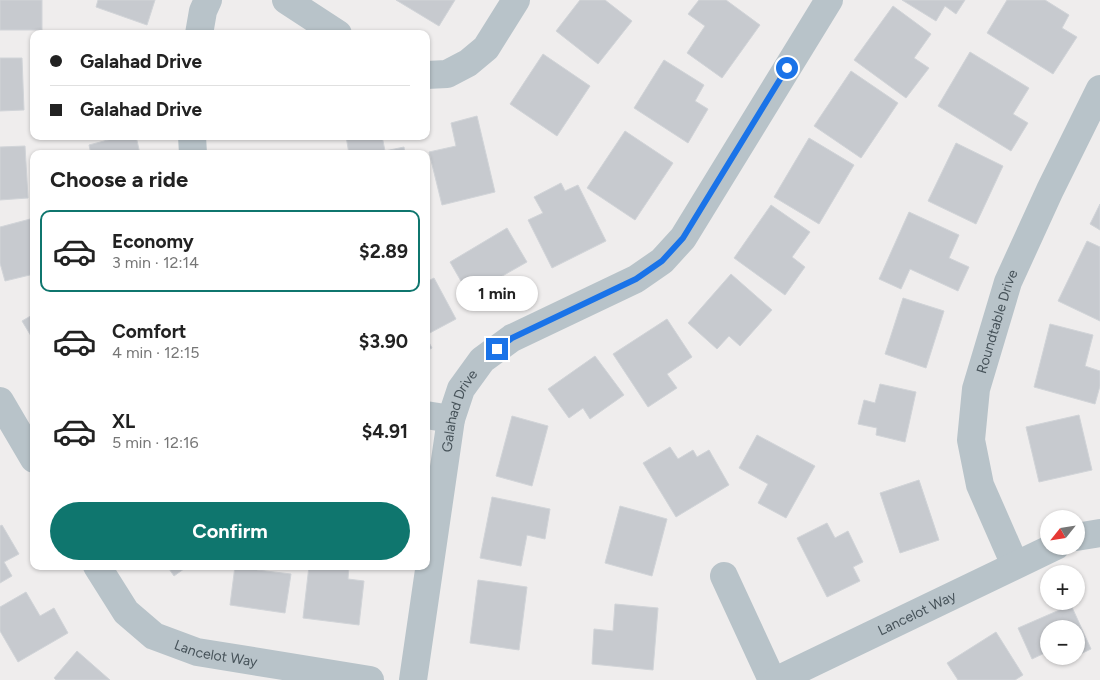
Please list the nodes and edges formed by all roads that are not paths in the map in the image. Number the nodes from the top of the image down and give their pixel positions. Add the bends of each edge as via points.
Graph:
1 (208, 0) edge
2 (286, 0) edge
3 (516, 0) edge
4 (829, 0) edge
5 (199, 30) edge
6 (332, 30) edge
7 (430, 75) edge
8 (1100, 89) edge
9 (0, 401) edge
10 (439, 417) edge
11 (30, 452) edge
12 (430, 508) edge
13 (1100, 532) edge
14 (1085, 535) edge
15 (1040, 553) edge
16 (1015, 565) junction
17 (100, 570) edge
18 (424, 570) edge
19 (724, 576) dead end
20 (370, 680) edge
21 (413, 680) edge
22 (772, 680) edge
23 (777, 680) edge

1 - 5 street
2 - 6 street
3 - 7 street via 486,48 447,74
4 - 10 street, Galahad Drive via 683,238 667,256 636,279 512,338 482,360
8 - 16 street, Roundtable Drive via 1008,282 976,389 971,440 980,485
9 - 11 street
10 - 12 street, Galahad Drive
13 - 14 street
15 - 16 street, Lancelot Way
16 - 23 street, Lancelot Way
17 - 20 street, Lancelot Way via 126,612 154,636 197,652
18 - 21 street, Galahad Drive
19 - 22 street

